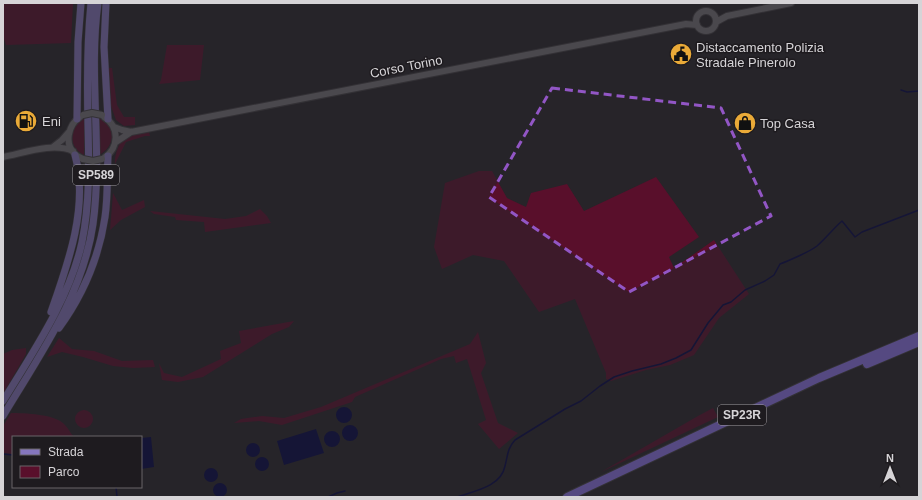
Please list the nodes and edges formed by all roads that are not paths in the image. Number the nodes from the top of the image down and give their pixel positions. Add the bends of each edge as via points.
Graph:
1 (81, 3) edge
2 (91, 3) edge
3 (98, 3) edge
4 (106, 3) edge
5 (791, 3) edge
6 (697, 18) junction
7 (715, 18) junction
8 (686, 24) junction
9 (698, 25) junction
10 (80, 117) junction
11 (105, 117) junction
12 (114, 126) junction
13 (69, 132) junction
14 (131, 132) junction
15 (116, 142) junction
16 (53, 147) junction
17 (74, 153) junction
18 (3, 157) edge
19 (105, 157) junction
20 (45, 331) junction
21 (919, 336) edge
22 (49, 338) junction
23 (919, 342) edge
24 (3, 401) edge
25 (3, 416) edge
26 (567, 497) edge
27 (578, 497) edge

1 - 10 main road via 78,42
2 - 20 main road, SP589 via 88,47 87,213 75,266 64,296
3 - 22 main road, SP589 via 95,46 96,178 93,226 78,282
4 - 11 main road
5 - 7 main road
6 - 7 main road via 700,13 706,11
6 - 8 main road
6 - 9 main road
7 - 9 main road via 714,26 709,30 702,30
8 - 9 main road
8 - 14 main road, Corso Torino
10 - 11 main road, bridge via 92,113
10 - 13 main road
11 - 12 main road
12 - 14 main road
12 - 15 main road
13 - 16 main road
13 - 17 main road via 69,142
14 - 15 main road
15 - 19 main road via 113,150
16 - 17 main road
16 - 18 main road
17 - 19 main road, bridge via 83,159 93,161
17 - 20 main road via 79,181 74,234 63,279
19 - 22 main road via 105,218 96,257 74,307
20 - 24 main road, SP589
21 - 26 highway, SP23R via 819,378
22 - 25 main road, SP589
23 - 27 highway, SP23R via 823,383

